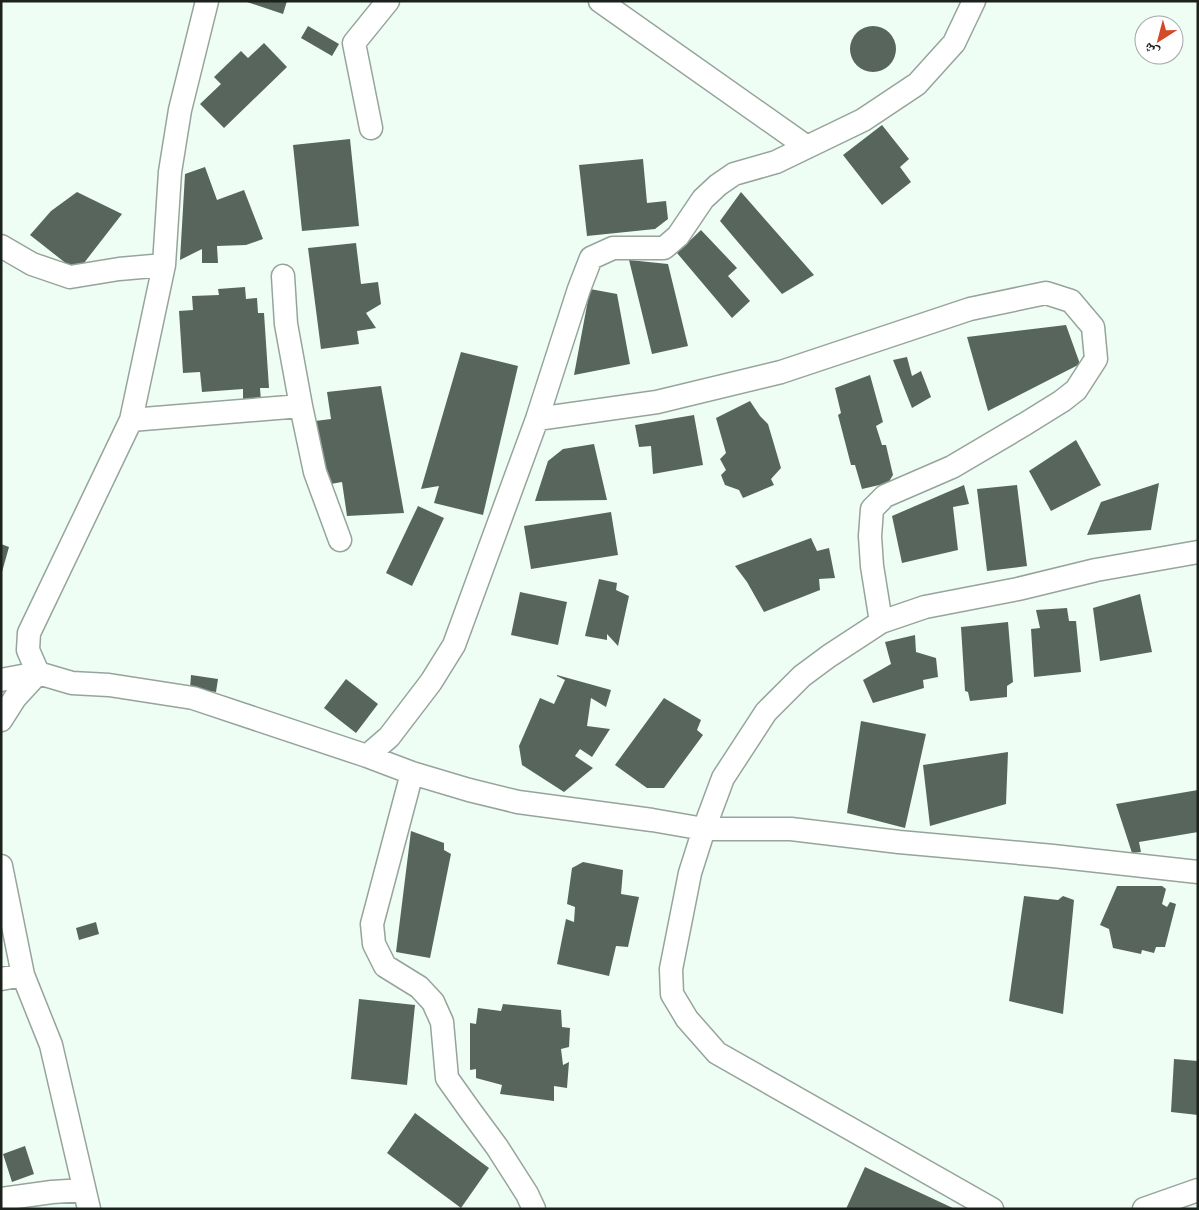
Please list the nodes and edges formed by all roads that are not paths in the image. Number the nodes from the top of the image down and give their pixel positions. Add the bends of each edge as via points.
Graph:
1 (207, 1) edge
2 (388, 1) edge
3 (600, 1) edge
4 (974, 1) edge
5 (371, 128) dead end
6 (807, 147) junction
7 (1, 246) edge
8 (164, 266) junction
9 (283, 276) dead end
10 (300, 406) junction
11 (537, 419) junction
12 (131, 420) junction
13 (340, 540) dead end
14 (1198, 552) edge
15 (881, 622) junction
16 (38, 673) junction
17 (1, 680) edge
18 (1, 720) edge
19 (367, 756) junction
20 (412, 774) junction
21 (704, 829) junction
22 (1, 866) edge
23 (1198, 872) edge
24 (12, 977) edge
25 (1198, 1190) edge
26 (1, 1199) edge
27 (86, 1199) edge
28 (534, 1209) edge
29 (992, 1209) edge
30 (1144, 1209) edge

1 - 8 street via 178,119 170,172
2 - 5 street via 354,43
3 - 6 street
4 - 6 street via 954,42 917,84 863,120
6 - 11 street via 776,162 734,174 718,185 703,199 678,236 664,248 613,248 591,258
7 - 8 street via 32,264 70,277
8 - 12 street
9 - 10 street via 286,324
10 - 12 street
10 - 13 street via 315,472
11 - 15 street via 658,402 781,372 970,309 1046,294 1071,301 1093,326 1096,359 1076,390 1033,420 952,467 885,496 872,509 872,566
11 - 19 street via 454,645 431,682 388,737
12 - 16 street via 28,634 28,650
14 - 15 street via 925,607
15 - 21 street via 802,676 766,712 723,778
16 - 17 street
16 - 18 street via 14,698
16 - 19 street via 72,683 109,685 193,698
19 - 20 street
20 - 21 street via 518,802
20 - 28 street via 372,924 374,944 385,966 419,988 433,1002 442,1022 447,1078 497,1147
21 - 23 street via 791,830
21 - 29 street via 688,881 671,969 672,994 687,1019 717,1052
22 - 24 street
24 - 27 street via 51,1045
25 - 30 street
26 - 27 street via 52,1192

